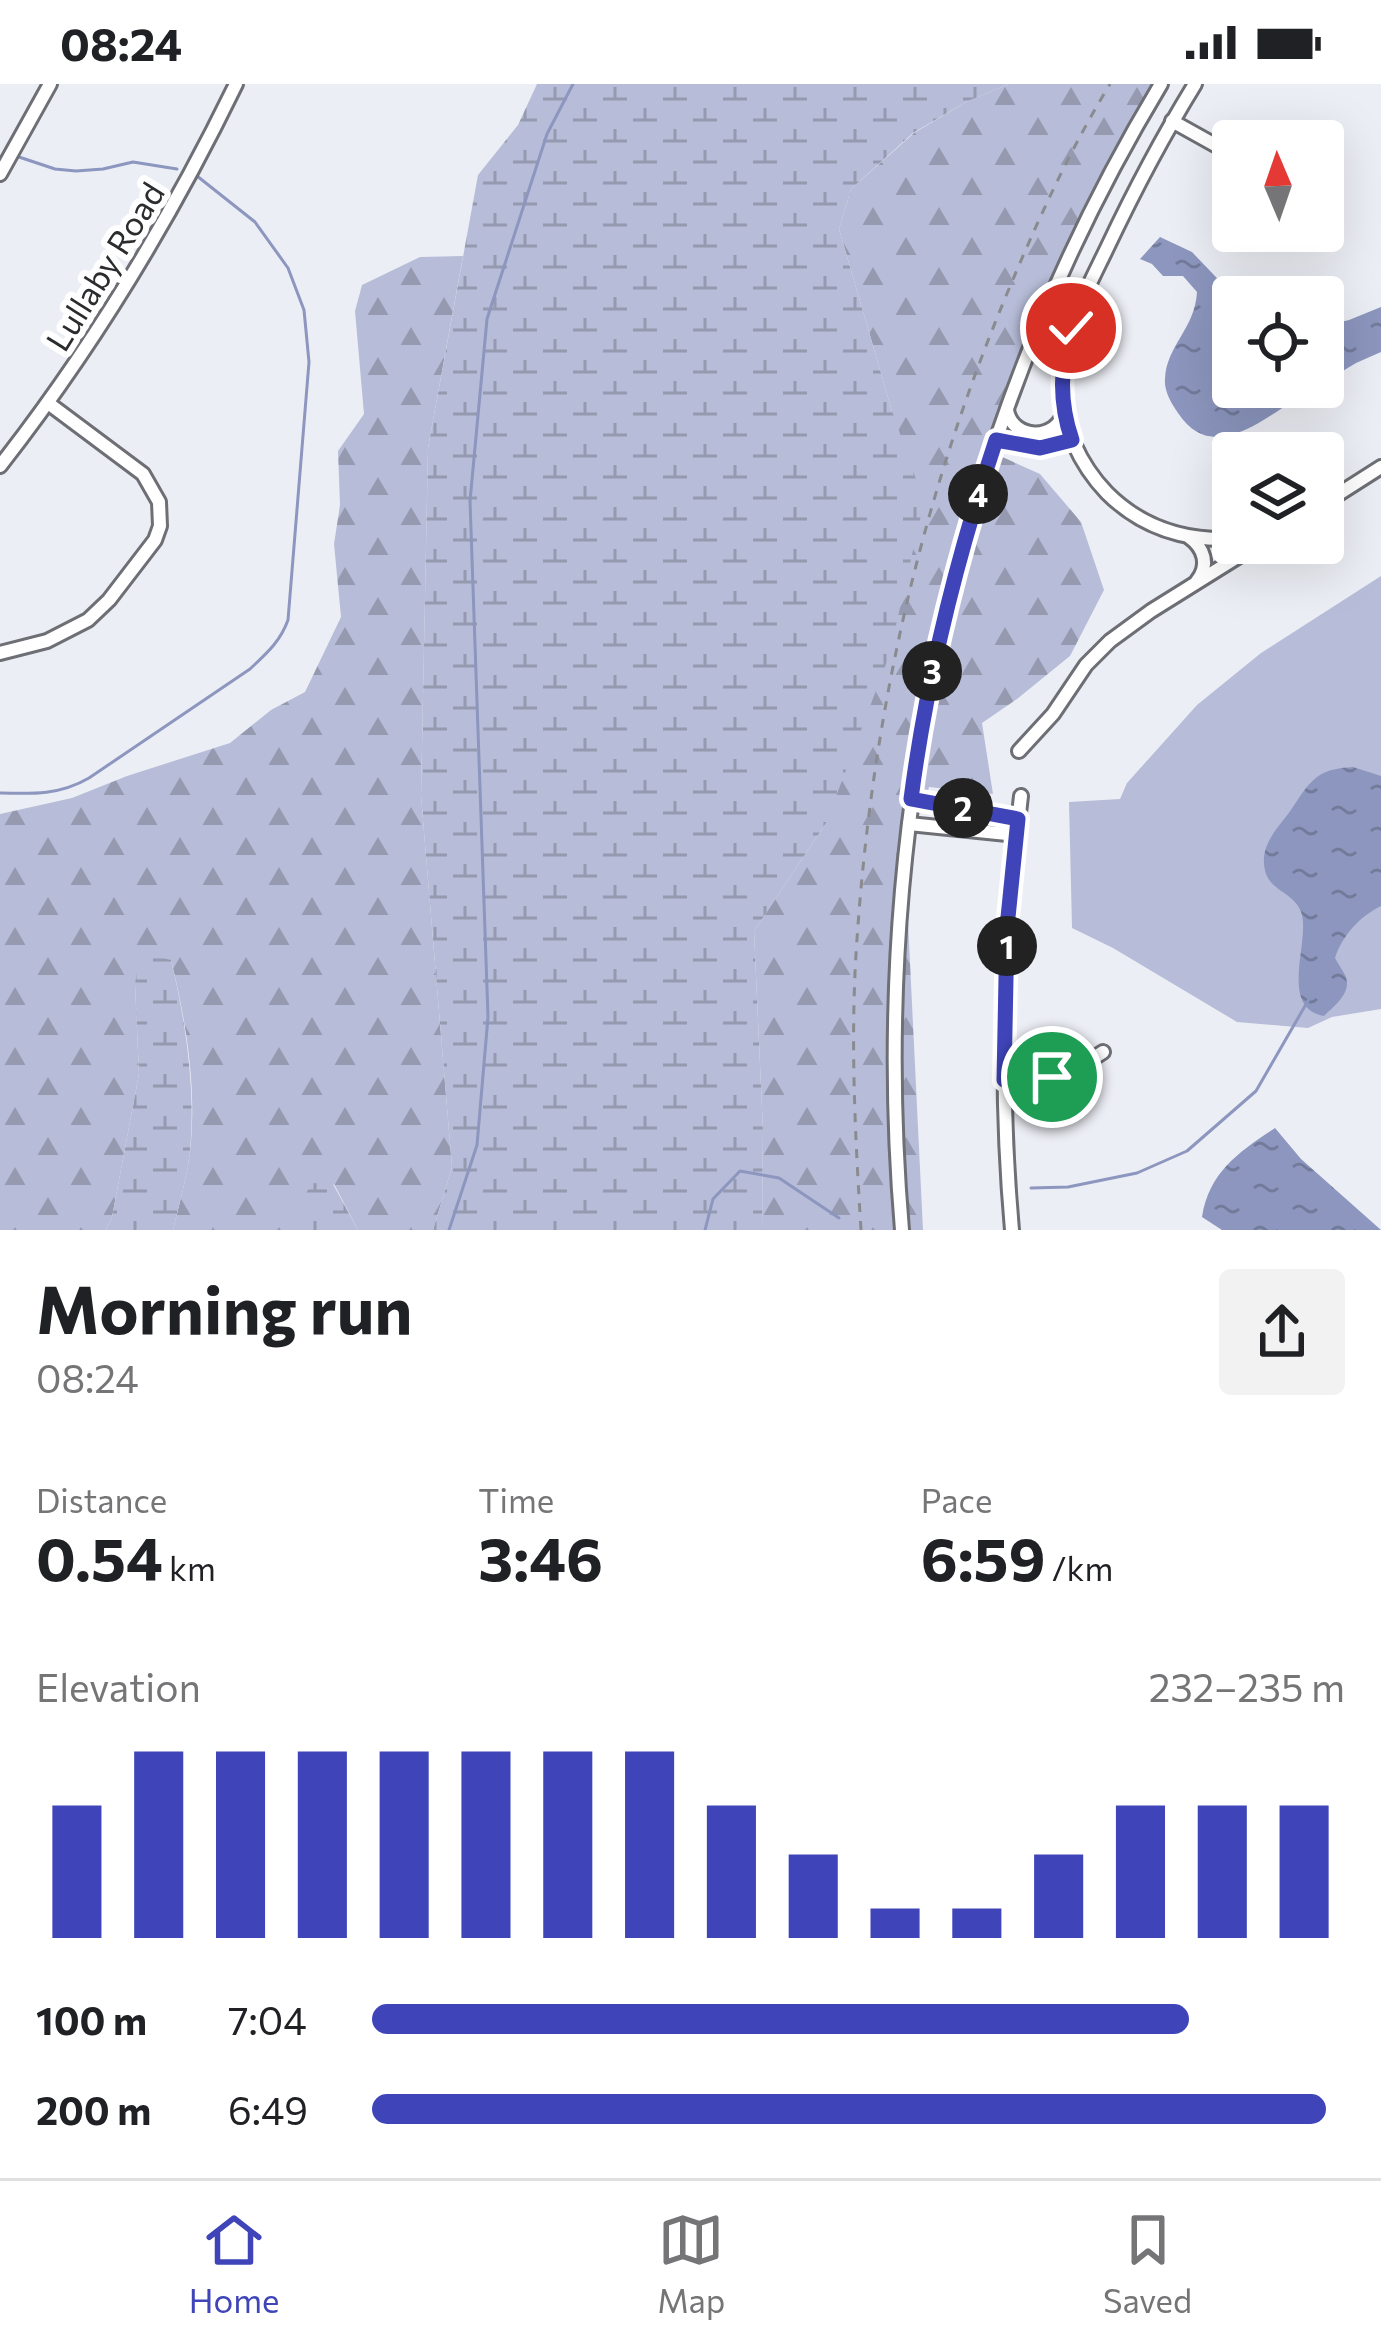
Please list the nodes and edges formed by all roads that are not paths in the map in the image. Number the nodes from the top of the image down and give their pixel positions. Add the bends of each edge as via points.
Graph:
1 (50, 84) edge
2 (236, 84) edge
3 (1161, 84) edge
4 (1195, 84) edge
5 (1172, 121) junction
6 (1212, 143) edge
7 (0, 174) edge
8 (48, 403) junction
9 (1007, 405) junction
10 (1064, 410) junction
11 (996, 440) junction
12 (1072, 440) junction
13 (0, 466) edge
14 (1381, 467) edge
15 (1344, 491) edge
16 (1188, 536) junction
17 (1212, 538) edge
18 (1226, 564) edge
19 (1194, 584) junction
20 (0, 652) edge
21 (1018, 751) dead end
22 (1021, 796) dead end
23 (911, 799) junction
24 (979, 811) junction
25 (1018, 819) junction
26 (909, 824) junction
27 (977, 831) junction
28 (1017, 836) junction
29 (1103, 1052) dead end
30 (1004, 1080) junction
31 (902, 1230) edge
32 (1012, 1230) edge

1 - 7 street
2 - 8 street, Lullaby Road via 153,243
3 - 9 street via 1074,247
4 - 5 street
5 - 6 street
5 - 10 street via 1071,328
8 - 13 street, Lullaby Road
8 - 20 street via 143,473 159,502 160,526 88,620
9 - 10 street via 1010,422 1034,433 1054,429
9 - 11 street
10 - 12 street
11 - 12 street via 1040,448
11 - 23 street via 949,596
12 - 16 street via 1113,499 1160,529
14 - 15 street
16 - 17 street
16 - 19 street via 1204,558
18 - 19 street
19 - 21 street via 1099,652
22 - 25 street
23 - 24 street
23 - 26 street
24 - 25 street
24 - 27 street
25 - 28 street
26 - 27 street
26 - 31 street via 894,1027
27 - 28 street
28 - 30 street
29 - 30 street via 1052,1077
30 - 32 street

